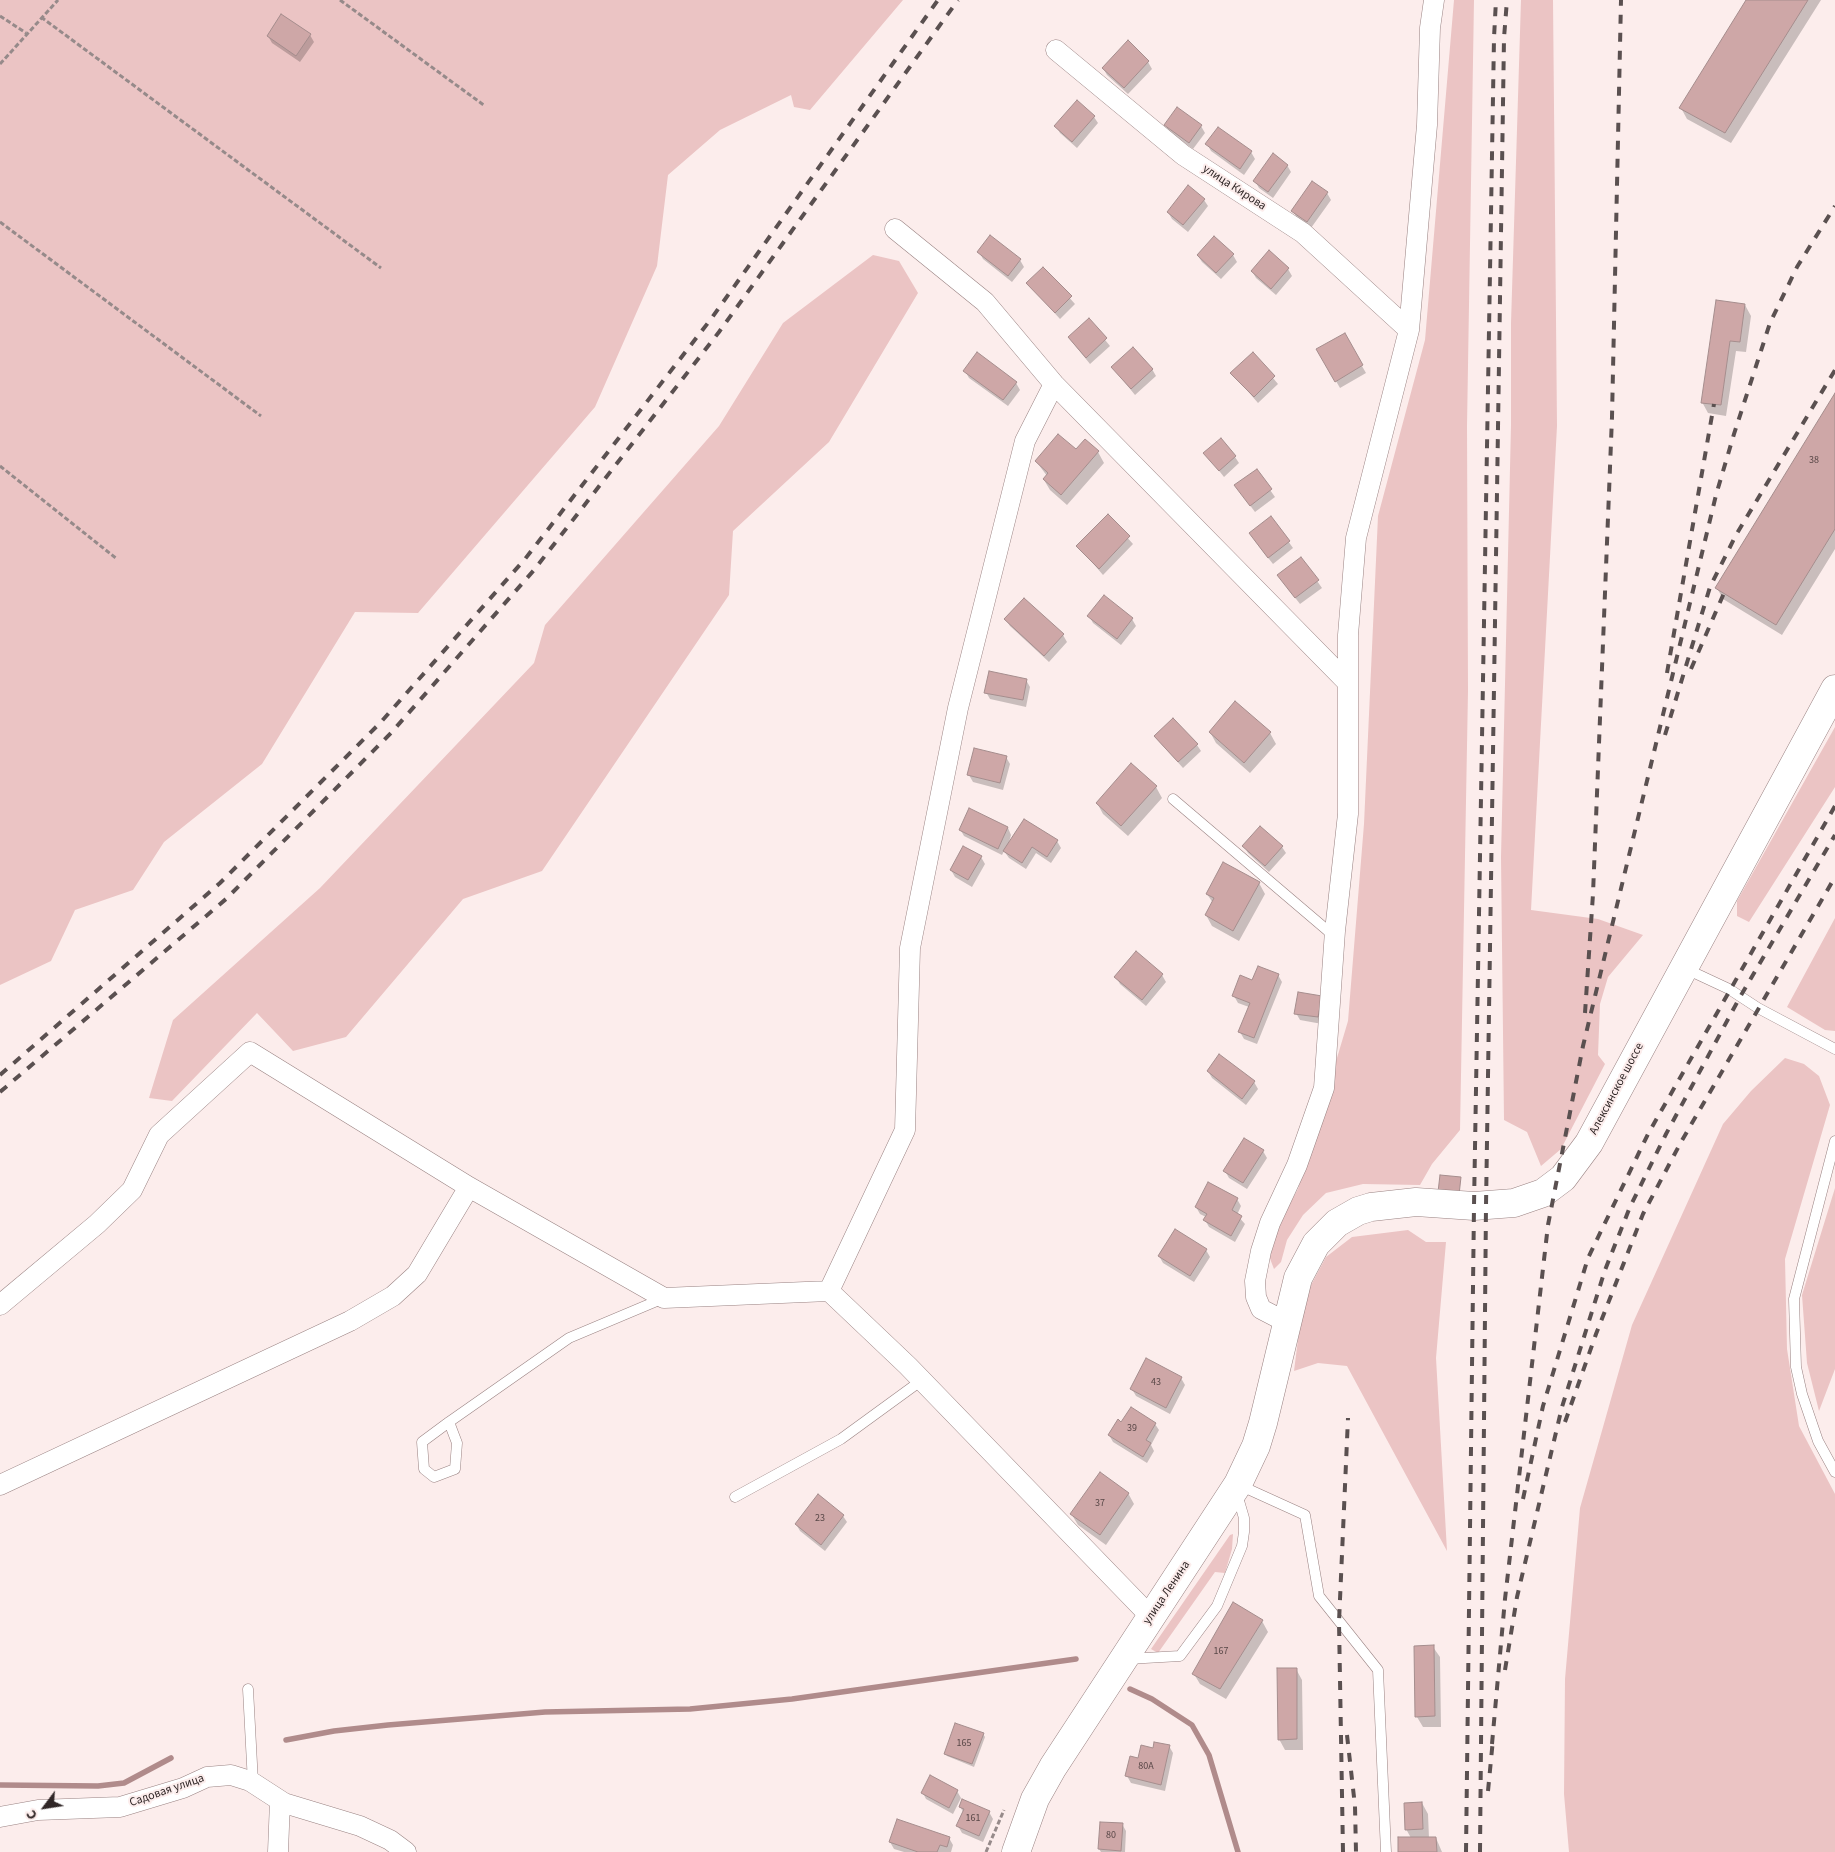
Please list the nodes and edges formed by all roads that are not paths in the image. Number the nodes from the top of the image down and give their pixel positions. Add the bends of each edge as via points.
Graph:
1 (1434, 0) edge
2 (1056, 50) dead end
3 (895, 230) dead end
4 (1409, 330) junction
5 (1054, 384) junction
6 (1348, 683) junction
7 (1835, 690) edge
8 (1173, 799) dead end
9 (1334, 936) junction
10 (1682, 967) junction
11 (1835, 1049) edge
12 (1835, 1141) edge
13 (469, 1187) junction
14 (829, 1291) junction
15 (664, 1298) junction
16 (0, 1305) edge
17 (1286, 1322) junction
18 (922, 1380) junction
19 (449, 1422) junction
20 (1835, 1472) edge
21 (0, 1485) edge
22 (1237, 1486) junction
23 (735, 1497) dead end
24 (1151, 1617) junction
25 (1124, 1659) junction
26 (248, 1690) dead end
27 (253, 1783) junction
28 (280, 1800) junction
29 (0, 1817) edge
30 (278, 1852) edge
31 (406, 1852) edge
32 (1016, 1852) edge
33 (1386, 1852) edge

1 - 4 street
2 - 4 street, улица Кирова via 1183,155 1303,233
3 - 5 street via 985,302
4 - 6 street via 1356,538 1348,635
5 - 6 street
5 - 14 street via 1025,442 958,708 912,938 905,1130
6 - 9 street via 1348,814
7 - 10 main road, Алексинское шоссе
8 - 9 lane
9 - 17 street via 1324,1088 1298,1165 1270,1223 1255,1282 1261,1309
10 - 11 lane via 1729,989
10 - 17 main road, Алексинское шоссе via 1589,1143 1559,1181 1543,1193 1514,1203 1474,1206 1416,1202 1358,1211 1332,1227 1316,1244 1298,1278
12 - 20 lane via 1794,1308 1796,1367 1802,1394 1818,1441
13 - 15 street
13 - 16 street via 250,1052 159,1135 132,1190 97,1224
13 - 21 street via 417,1274 393,1296 350,1320
14 - 15 street
14 - 18 street
15 - 19 lane via 569,1338
17 - 22 main road, улица Ленина via 1263,1424
18 - 23 lane via 840,1439
18 - 24 street
19 - 19 lane via 422,1442 424,1469 434,1476 454,1469 457,1443
22 - 24 main road, улица Ленина
22 - 25 lane via 1244,1532 1239,1554 1217,1606 1180,1656
22 - 33 lane via 1305,1515 1319,1596 1378,1670
24 - 25 main road, улица Ленина
25 - 32 main road, улица Ленина via 1034,1799
26 - 27 lane
27 - 28 street, Садовая улица
27 - 29 street, Садовая улица via 231,1775 216,1775 120,1807 38,1810
28 - 30 street
28 - 31 street, Садовая улица via 360,1826 390,1840

